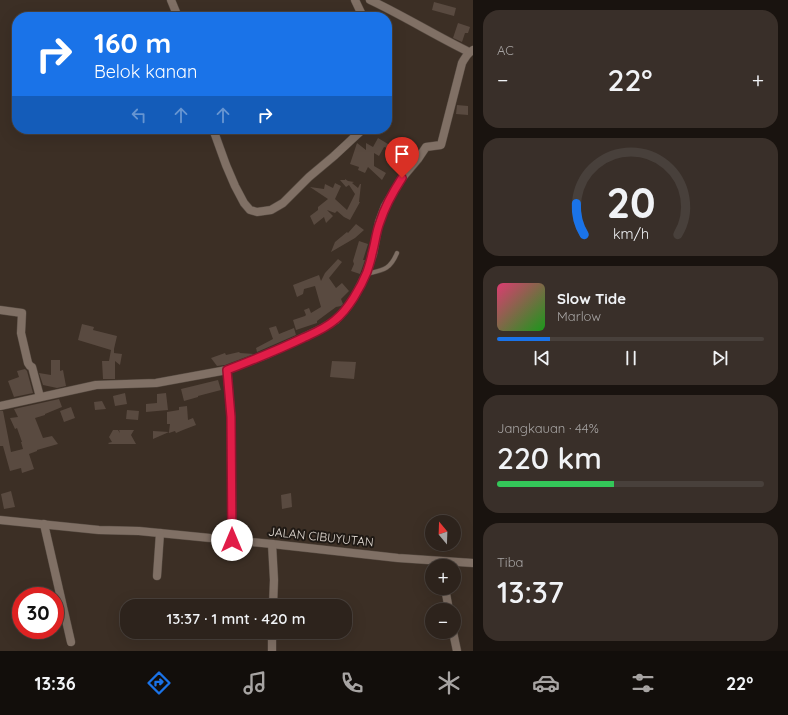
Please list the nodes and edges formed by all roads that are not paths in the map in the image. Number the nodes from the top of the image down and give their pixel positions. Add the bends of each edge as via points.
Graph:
1 (171, 0) edge
2 (355, 0) edge
3 (370, 0) edge
4 (176, 12) edge
5 (361, 12) edge
6 (471, 51) edge
7 (216, 134) edge
8 (358, 134) edge
9 (397, 253) dead end
10 (366, 274) junction
11 (0, 310) edge
12 (227, 370) junction
13 (40, 397) junction
14 (0, 406) edge
15 (0, 520) edge
16 (44, 524) junction
17 (160, 533) junction
18 (232, 540) junction
19 (272, 544) junction
20 (425, 562) edge
21 (461, 563) edge
22 (473, 563) edge
23 (157, 576) dead end
24 (273, 599) edge
25 (272, 639) edge
26 (454, 639) edge
27 (71, 642) dead end
28 (272, 651) edge
29 (457, 651) edge

1 - 4 street
2 - 5 street
3 - 6 street
6 - 10 street via 462,63 441,144 426,147 394,190 379,222
7 - 8 street via 226,165 244,204 257,212 271,210 283,203
9 - 10 lane via 388,267
10 - 12 street via 349,305 336,320 268,354
11 - 13 street via 22,312 21,333
12 - 13 street via 156,383 96,385
12 - 18 street via 231,417
13 - 14 street
15 - 16 street, JALAN CIBUYUTAN
16 - 17 street, JALAN CIBUYUTAN
16 - 27 street
17 - 18 street, JALAN CIBUYUTAN
17 - 23 street
18 - 19 street, JALAN CIBUYUTAN
19 - 20 street, JALAN CIBUYUTAN
19 - 24 street
21 - 22 street, JALAN CIBUYUTAN
25 - 28 street
26 - 29 street

